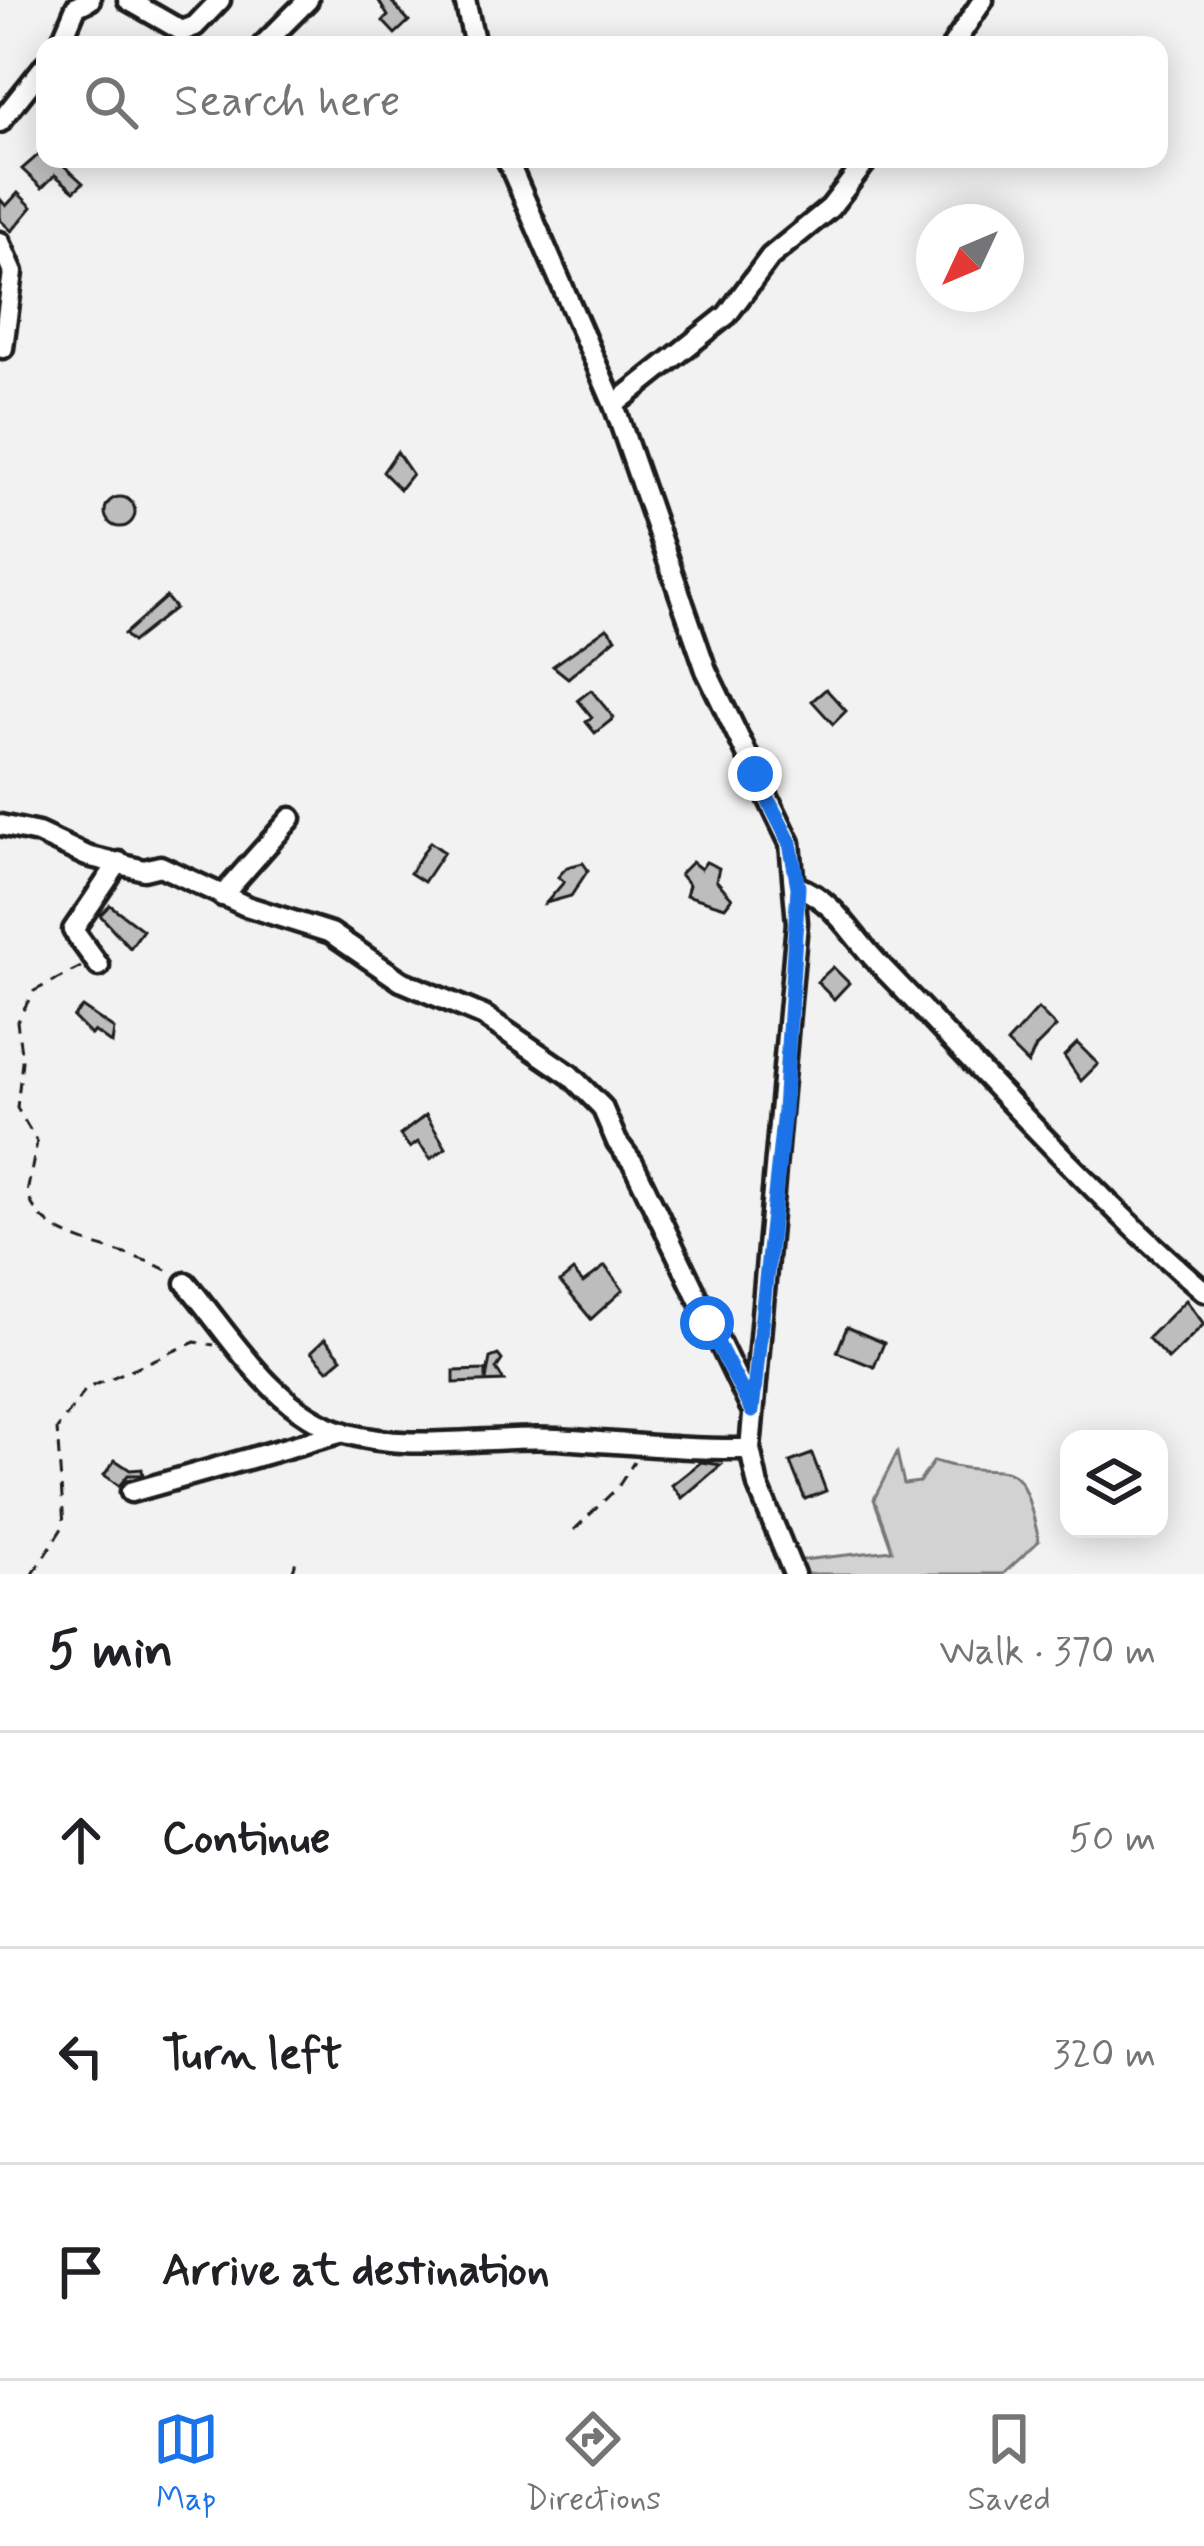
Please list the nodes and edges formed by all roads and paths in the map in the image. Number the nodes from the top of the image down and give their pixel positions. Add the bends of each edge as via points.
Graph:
1 (128, 0) edge
2 (220, 0) edge
3 (308, 0) edge
4 (465, 0) edge
5 (982, 0) edge
6 (77, 2) edge
7 (64, 36) edge
8 (272, 36) edge
9 (473, 36) edge
10 (959, 36) edge
11 (36, 76) edge
12 (0, 122) edge
13 (510, 168) edge
14 (861, 168) edge
15 (0, 242) edge
16 (3, 347) dead end
17 (614, 405) junction
18 (291, 818) dead end
19 (0, 825) edge
20 (118, 862) junction
21 (798, 887) junction
22 (222, 896) junction
23 (95, 963) joint
24 (186, 1283) joint
25 (1204, 1291) edge
26 (238, 1354) junction
27 (752, 1411) junction
28 (343, 1432) junction
29 (639, 1449) junction
30 (750, 1449) junction
31 (131, 1492) dead end
32 (574, 1530) dead end
33 (296, 1561) dead end
34 (33, 1574) edge
35 (292, 1574) edge
36 (794, 1574) edge

1 - 2 street via 182,31
3 - 8 street
4 - 9 street
5 - 10 street
6 - 7 street
11 - 12 street
13 - 17 street
14 - 17 street via 830,208 770,256 727,315
15 - 16 street via 13,272
17 - 21 street via 706,670 790,843
18 - 22 street
19 - 20 street
20 - 22 street via 160,866
20 - 23 street via 74,930
21 - 25 street via 833,909 1058,1150
21 - 27 street
22 - 27 street via 331,933 400,981 484,1016 586,1090 633,1163
23 - 24 path via 34,991 17,1021 17,1108 37,1142 27,1192 45,1222 150,1259
24 - 26 street
26 - 28 street
26 - 34 path via 195,1342 86,1389 57,1429 64,1525
27 - 30 street
28 - 29 street
28 - 31 street
29 - 30 street
29 - 32 path via 618,1487
30 - 36 street
33 - 35 path

